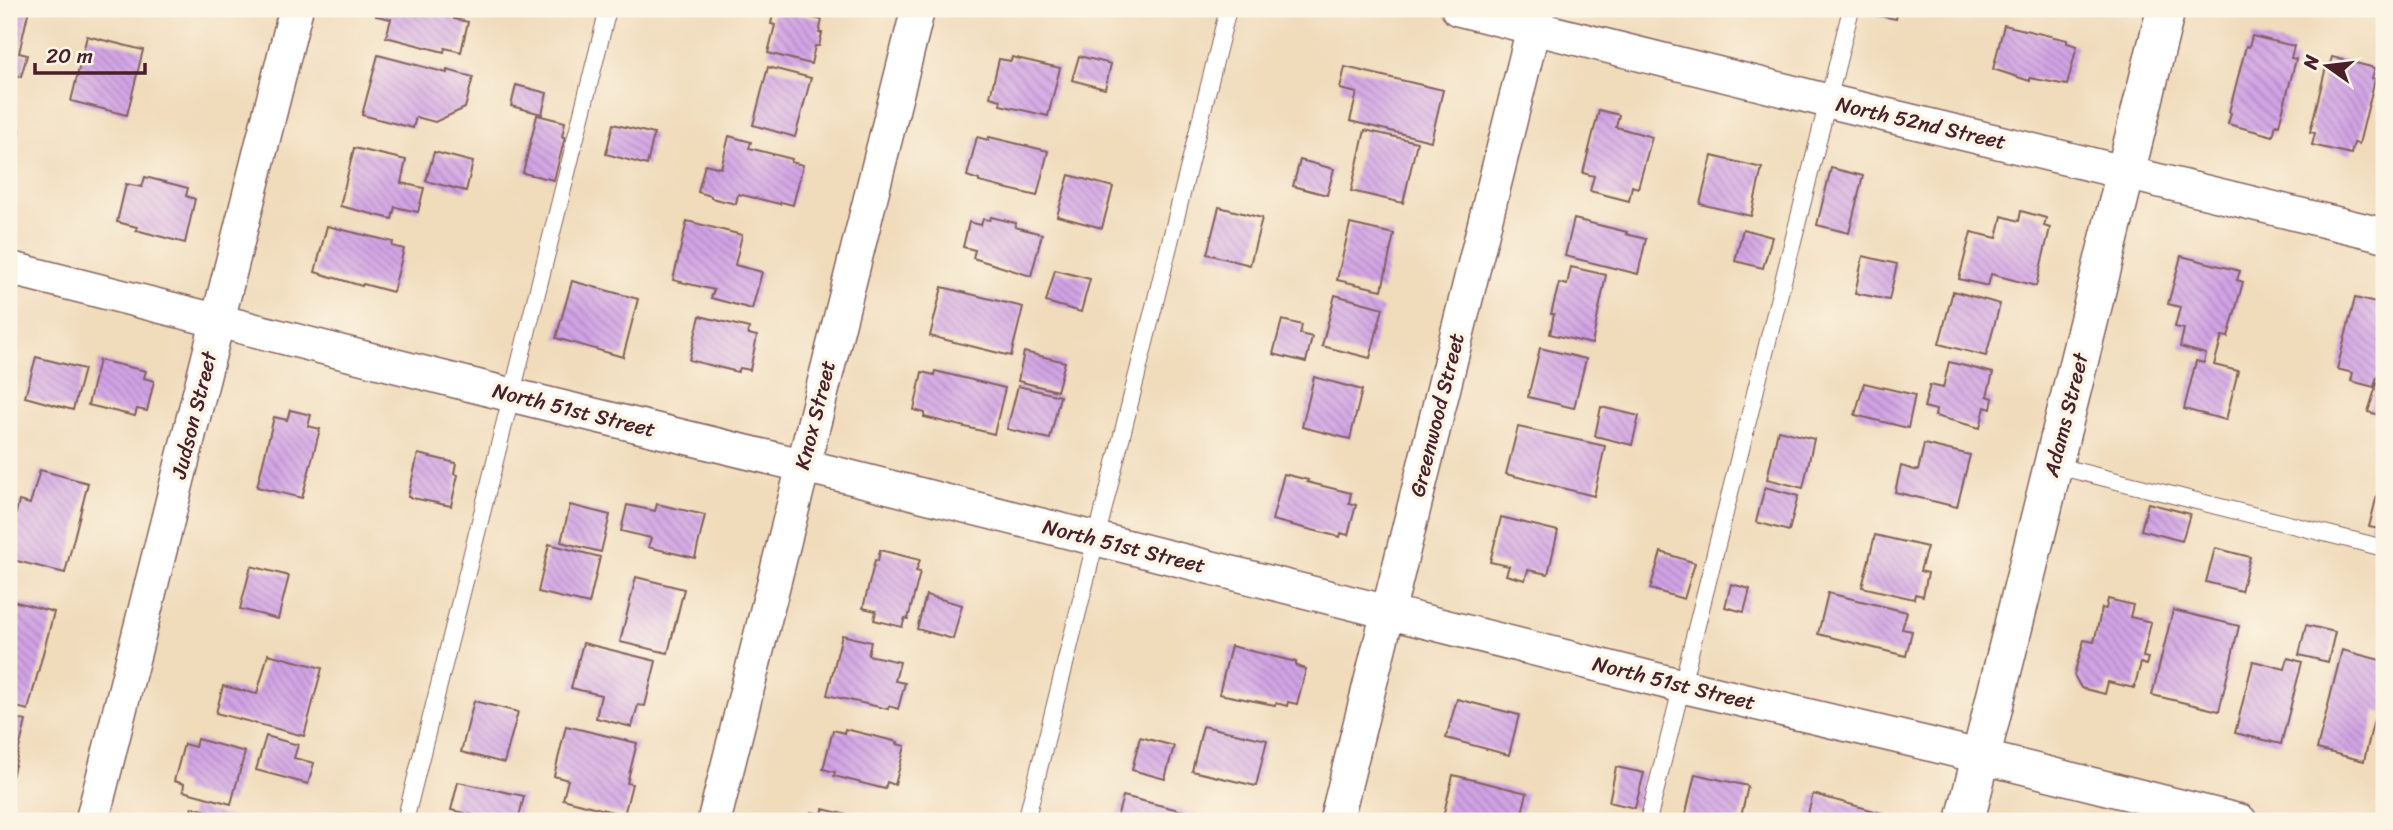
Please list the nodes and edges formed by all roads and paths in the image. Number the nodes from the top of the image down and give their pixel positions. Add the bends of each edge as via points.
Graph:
1 (296, 9) edge
2 (608, 9) edge
3 (918, 9) edge
4 (1228, 9) edge
5 (1458, 9) edge
6 (1851, 9) edge
7 (2166, 9) edge
8 (1536, 18) edge
9 (1828, 101) junction
10 (2127, 172) junction
11 (2384, 235) edge
12 (9, 268) edge
13 (218, 320) junction
14 (511, 395) junction
15 (2053, 465) junction
16 (803, 466) junction
17 (1097, 539) junction
18 (2384, 548) edge
19 (1388, 612) junction
20 (1682, 686) junction
21 (1981, 757) junction
22 (92, 821) edge
23 (405, 821) edge
24 (714, 821) edge
25 (1026, 821) edge
26 (1336, 821) edge
27 (1648, 821) edge
28 (1965, 821) edge
29 (2240, 821) edge

1 - 13 street, Judson Street
2 - 14 lane
3 - 16 street, Knox Street
4 - 17 lane
5 - 8 street, North 52nd Street
6 - 9 lane
7 - 10 main road, Adams Street
8 - 9 street, North 52nd Street
8 - 19 street, Greenwood Street
9 - 10 street, North 52nd Street
9 - 20 lane
10 - 11 street, North 52nd Street
10 - 15 main road, Adams Street
12 - 13 street, North 51st Street
13 - 14 street, North 51st Street
13 - 22 street, Judson Street
14 - 16 street, North 51st Street
14 - 23 lane
15 - 18 lane
15 - 21 main road, Adams Street
16 - 17 street, North 51st Street
16 - 24 street, Knox Street
17 - 19 street, North 51st Street
17 - 25 lane
19 - 20 street, North 51st Street
19 - 26 street, Greenwood Street
20 - 21 street, North 51st Street
20 - 27 lane
21 - 28 main road, Adams Street
21 - 29 street, North 51st Street

